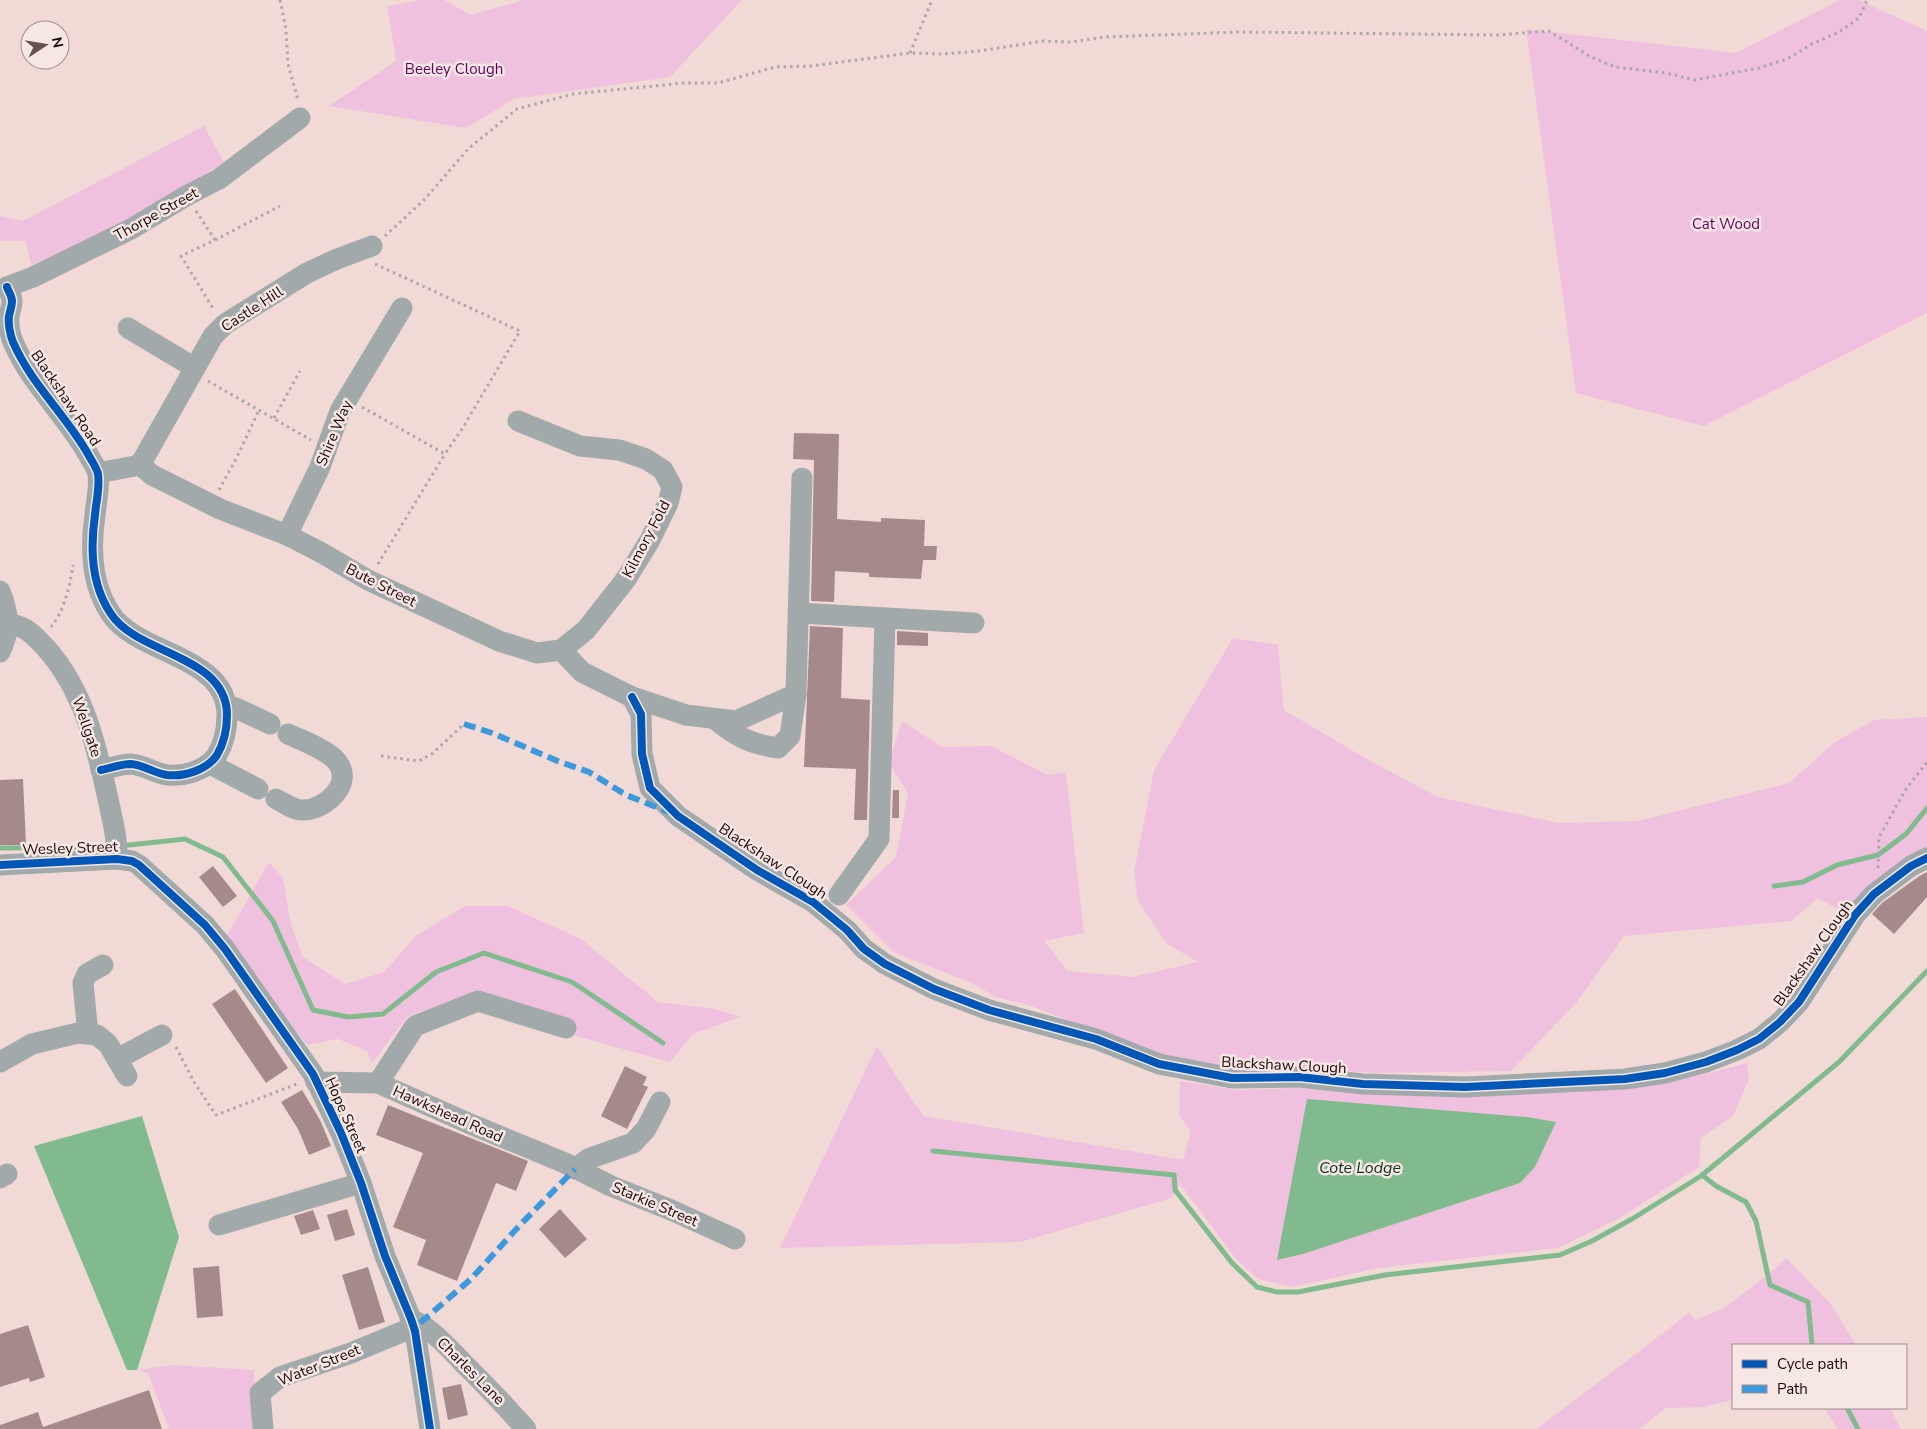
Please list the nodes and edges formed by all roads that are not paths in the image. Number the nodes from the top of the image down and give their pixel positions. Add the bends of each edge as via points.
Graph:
1 (300, 118) road end
2 (372, 246) road end
3 (3, 285) edge
4 (402, 308) dead end
5 (128, 328) dead end
6 (193, 370) junction
7 (518, 421) dead end
8 (140, 465) junction
9 (98, 473) junction
10 (802, 478) dead end
11 (287, 535) junction
12 (0, 592) edge
13 (799, 613) junction
14 (884, 618) junction
15 (974, 623) dead end
16 (9, 624) junction
17 (561, 650) junction
18 (0, 652) edge
19 (796, 694) junction
20 (632, 697) junction
21 (227, 706) junction
22 (714, 718) junction
23 (210, 764) junction
24 (101, 770) junction
25 (258, 789) dead end
26 (276, 798) dead end
27 (116, 852) junction
28 (1927, 858) edge
29 (139, 864) joint
30 (0, 865) edge
31 (839, 895) dead end
32 (103, 965) dead end
33 (566, 1028) dead end
34 (88, 1034) junction
35 (154, 1039) road end
36 (0, 1062) edge
37 (314, 1078) junction
38 (378, 1083) junction
39 (660, 1102) dead end
40 (575, 1169) junction
41 (361, 1183) junction
42 (219, 1224) dead end
43 (735, 1240) dead end
44 (413, 1325) junction
45 (263, 1429) edge
46 (430, 1429) edge
47 (526, 1429) edge

1 - 3 street, Thorpe Street via 220,179 123,233 33,276
2 - 6 street, Castle Hill via 307,273 225,324 213,336
3 - 9 street, Blackshaw Road via 12,300 8,318 12,340 36,382 77,435
4 - 11 street, Shire Way via 340,412 320,467
5 - 6 street
6 - 8 street, Castle Hill
7 - 17 street, Kilmory Fold via 580,446 619,450 646,459 663,470 672,487 650,540 626,579 586,630
8 - 9 street
8 - 11 street, Bute Street via 152,475 210,504
9 - 21 street via 93,568 100,593 111,614 127,630 212,678 222,690
10 - 13 street
11 - 17 street, Bute Street via 368,580 499,641 537,653
12 - 16 street
13 - 14 street
13 - 19 street
14 - 15 street
14 - 31 street via 879,839
16 - 18 street via 7,639
16 - 24 street, Wellgate via 20,625 37,638 54,658 81,702
17 - 20 street via 582,672
19 - 22 street via 736,721
19 - 22 street via 790,736 778,748 756,745
20 - 22 street via 686,715
20 - 28 street, Blackshaw Clough via 641,714 642,754 650,788 678,816 757,870 813,902 885,964 934,989 988,1010 1096,1039 1159,1064 1232,1078 1299,1077 1363,1084 1465,1087 1625,1079 1706,1062 1759,1039 1780,1022 1799,1002 1855,915 1874,894
21 - 23 street via 224,738
21 - 26 street via 329,754 338,762 342,773 341,785 335,795 309,810 296,809
23 - 24 street via 194,771 166,775 141,765 128,764
23 - 25 street
24 - 27 street, Wellgate
27 - 29 street, Wesley Street
27 - 30 street, Wesley Street
29 - 37 street, Hope Street via 205,925 225,949
32 - 34 street via 87,974 83,983
33 - 38 street via 478,1002 415,1026
34 - 35 street via 97,1035 108,1044 122,1068
34 - 36 street via 78,1033 32,1044
37 - 38 street, Hawkshead Road
37 - 41 street, Hope Street
38 - 40 street, Hawkshead Road
39 - 40 street via 646,1129 633,1143 588,1159
40 - 43 street, Starkie Street
41 - 42 street
41 - 44 street, Hope Street via 385,1256
44 - 45 street, Water Street via 351,1353 280,1378 260,1393
44 - 46 street, Hope Street
44 - 47 street, Charles Lane via 422,1324 444,1342

